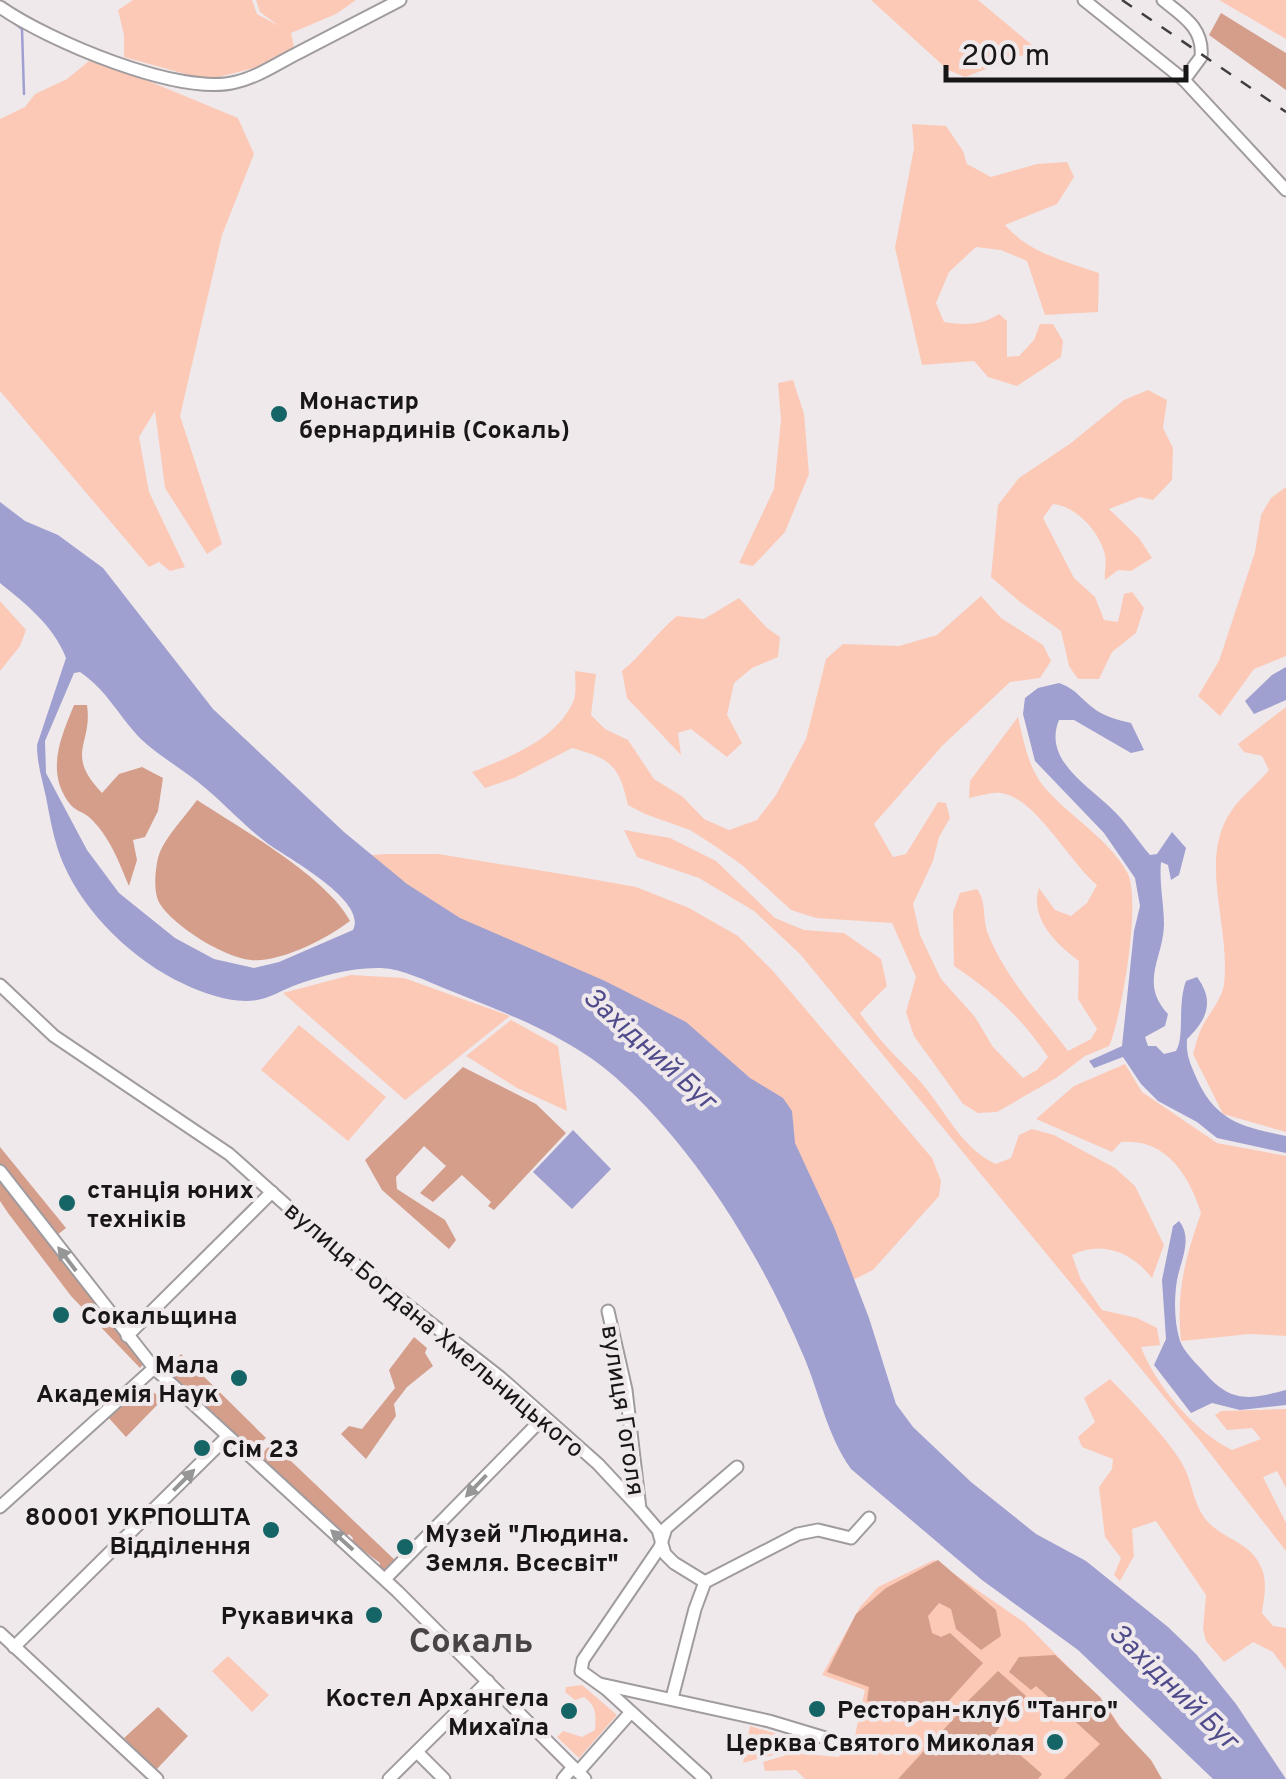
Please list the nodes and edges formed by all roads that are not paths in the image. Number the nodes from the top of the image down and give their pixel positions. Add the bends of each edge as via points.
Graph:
1 (400, 0) edge
2 (1084, 0) edge
3 (1164, 0) edge
4 (0, 7) edge
5 (1184, 80) junction
6 (1286, 190) edge
7 (0, 985) edge
8 (0, 1171) edge
9 (272, 1192) junction
10 (608, 1311) dead end
11 (127, 1336) junction
12 (154, 1368) junction
13 (544, 1416) junction
14 (228, 1436) junction
15 (737, 1467) dead end
16 (0, 1507) edge
17 (640, 1509) junction
18 (869, 1518) dead end
19 (663, 1542) junction
20 (385, 1580) junction
21 (705, 1582) junction
22 (0, 1633) edge
23 (14, 1646) junction
24 (488, 1681) junction
25 (600, 1684) junction
26 (672, 1698) junction
27 (630, 1712) junction
28 (832, 1740) dead end
29 (417, 1752) junction
30 (579, 1773) edge
31 (157, 1779) edge
32 (390, 1779) edge
33 (444, 1779) edge
34 (563, 1779) edge
35 (705, 1779) edge

1 - 4 street via 256,75 210,87 96,54
2 - 5 street
3 - 5 street via 1199,34 1202,56
5 - 6 street
7 - 9 street, вулиця Богдана Хмельницького via 54,1036 229,1154
11 -> 8 street
9 - 11 street
9 - 13 street, вулиця Богдана Хмельницького
10 - 17 street, вулиця Гоголя via 626,1390
11 - 12 street
12 - 14 street
12 - 16 street
13 - 17 street, вулиця Богдана Хмельницького
13 -> 20 street
20 -> 14 street
23 -> 14 street
15 - 19 street via 666,1528
17 - 19 street, вулиця Богдана Хмельницького
18 - 21 street via 851,1538 818,1530 798,1534
19 - 21 street, вулиця Богдана Хмельницького via 674,1563
19 - 25 street via 583,1660 581,1671
20 - 24 street
21 - 26 street
22 - 23 street
23 - 31 street
24 - 29 street
24 - 30 street
25 - 26 street
25 - 27 street
26 - 28 street
27 - 30 street
27 - 35 street
29 - 32 street
29 - 33 street
30 - 34 street

